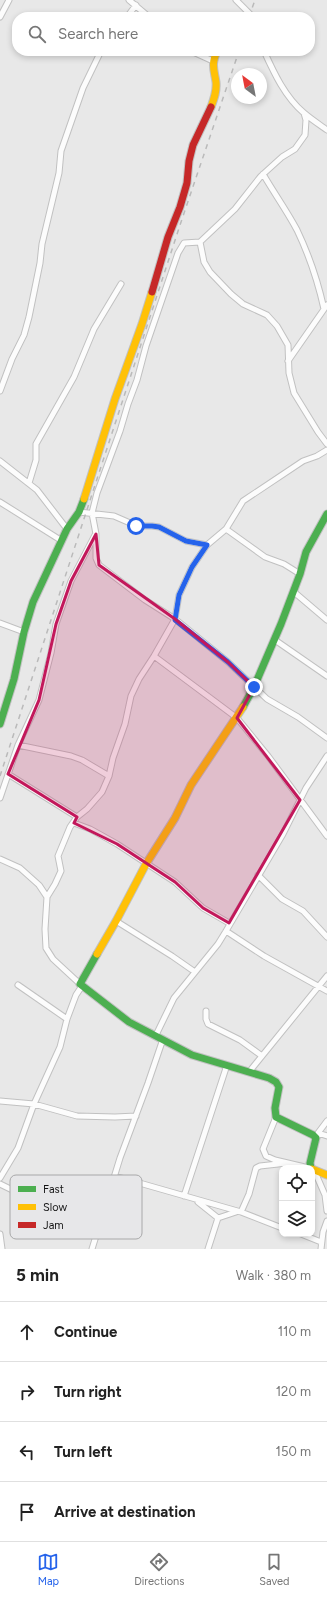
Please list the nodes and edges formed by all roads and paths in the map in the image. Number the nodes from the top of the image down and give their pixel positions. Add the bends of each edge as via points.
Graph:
1 (9, 0) edge
2 (129, 0) edge
3 (236, 0) edge
4 (136, 5) junction
5 (131, 12) edge
6 (144, 12) edge
7 (248, 12) edge
8 (0, 17) edge
9 (99, 56) edge
10 (202, 56) edge
11 (215, 56) edge
12 (267, 56) edge
13 (213, 61) junction
14 (304, 113) junction
15 (327, 130) edge
16 (263, 174) junction
17 (200, 242) junction
18 (121, 284) dead end
19 (326, 307) edge
20 (288, 362) junction
21 (0, 391) edge
22 (327, 444) edge
23 (327, 450) edge
24 (1, 463) edge
25 (29, 483) junction
26 (0, 502) edge
27 (79, 512) junction
28 (92, 513) junction
29 (327, 514) edge
30 (67, 529) junction
31 (226, 529) junction
32 (96, 534) junction
33 (62, 541) junction
34 (207, 545) junction
35 (300, 574) junction
36 (294, 592) junction
37 (175, 620) junction
38 (327, 620) edge
39 (0, 622) edge
40 (24, 632) junction
41 (275, 640) junction
42 (154, 656) junction
43 (327, 676) edge
44 (254, 687) junction
45 (237, 718) junction
46 (0, 724) edge
47 (327, 738) edge
48 (18, 745) junction
49 (327, 756) edge
50 (8, 774) junction
51 (109, 776) junction
52 (0, 798) edge
53 (300, 800) junction
54 (77, 817) junction
55 (74, 823) junction
56 (327, 836) edge
57 (0, 859) edge
58 (146, 864) junction
59 (258, 875) junction
60 (47, 897) junction
61 (116, 922) junction
62 (229, 923) junction
63 (226, 931) junction
64 (327, 937) edge
65 (195, 972) junction
66 (327, 976) edge
67 (18, 985) dead end
68 (81, 985) junction
69 (318, 986) junction
70 (327, 991) edge
71 (206, 1011) dead end
72 (67, 1019) junction
73 (156, 1035) junction
74 (163, 1039) junction
75 (262, 1056) junction
76 (227, 1065) junction
77 (249, 1072) junction
78 (0, 1101) edge
79 (34, 1104) junction
80 (136, 1116) junction
81 (276, 1117) junction
82 (327, 1121) edge
83 (327, 1136) edge
84 (317, 1137) junction
85 (290, 1163) junction
86 (297, 1165) edge
87 (311, 1165) edge
88 (315, 1170) edge
89 (115, 1175) edge
90 (315, 1175) edge
91 (327, 1175) edge
92 (0, 1178) edge
93 (0, 1184) edge
94 (142, 1184) edge
95 (10, 1189) edge
96 (184, 1196) junction
97 (195, 1199) junction
98 (327, 1211) edge
99 (239, 1212) junction
100 (218, 1218) junction
101 (327, 1222) edge
102 (279, 1227) edge
103 (0, 1234) edge
104 (308, 1237) edge
105 (94, 1239) edge
106 (321, 1242) junction
107 (2, 1249) edge
108 (92, 1249) edge
109 (208, 1249) edge
110 (321, 1249) edge

1 - 8 street
2 - 4 street
3 - 7 street
4 - 5 street
4 - 6 street
9 - 21 street via 83,88 61,151 59,172 42,244 29,317
10 - 13 street
11 - 13 street
12 - 14 street via 291,100
13 - 27 street via 216,89 213,104 193,146 180,207
14 - 15 street
14 - 16 street via 306,125 303,139 295,149
16 - 17 street via 235,209
16 - 19 street via 306,249
17 - 20 street via 204,262 210,272 243,304 274,321 288,345
17 - 28 street via 184,243 178,253
18 - 25 street via 94,329 74,377 36,444 36,460
19 - 20 street
20 - 22 street via 291,388
23 - 31 street via 303,461 249,496 243,501
24 - 25 street
25 - 30 street
26 - 33 street
27 - 28 street
27 - 30 street
28 - 32 street
28 - 34 street via 114,516 136,526 159,527 186,541
29 - 35 street via 306,552
30 - 33 street
31 - 34 street
31 - 35 street via 265,557 284,564
32 - 37 street via 96,558 99,565
32 - 48 street via 71,581 56,624 39,700
33 - 40 street via 34,602
34 - 37 street via 192,567 179,595
35 - 36 street
36 - 38 street
36 - 41 street
37 - 42 street
37 - 44 street via 228,662
39 - 40 street
40 - 46 street via 14,679
41 - 43 street
41 - 44 street
42 - 45 street
42 - 51 street via 131,696
44 - 45 street
44 - 47 street via 267,699
45 - 53 street
45 - 58 street via 191,785 175,818
48 - 50 street
48 - 51 street via 71,756
49 - 53 street
50 - 52 street
50 - 54 street
51 - 54 street via 98,797
53 - 56 street
53 - 59 street
54 - 55 street
55 - 58 street via 103,836
55 - 60 street via 58,853 61,871
57 - 60 street via 20,868 30,876
58 - 61 street
58 - 62 street via 175,882 203,908
59 - 62 street
59 - 64 street via 282,899 303,911
60 - 68 street via 46,948 53,959
61 - 65 street
61 - 68 street via 82,978
62 - 63 street
63 - 65 street
63 - 69 street
65 - 73 street via 174,998
66 - 69 street
67 - 72 street
68 - 72 street
68 - 73 street via 130,1022
69 - 70 street
69 - 75 street
71 - 75 street via 208,1024 240,1040
72 - 79 street via 60,1047
73 - 74 street
74 - 76 street via 192,1055
74 - 80 street
75 - 77 street
76 - 77 street
76 - 96 street
77 - 81 street via 269,1078 278,1084
78 - 79 street
79 - 80 street via 77,1116
79 - 92 street via 18,1148
80 - 89 street
81 - 84 street
81 - 85 street via 265,1143 264,1153 275,1160
82 - 84 street
83 - 84 street
84 - 87 street
85 - 86 street
85 - 99 street via 256,1168 249,1194
88 - 91 street
90 - 98 street via 325,1195
93 - 95 street
94 - 96 street
96 - 97 street
97 - 99 street
97 - 100 street
99 - 100 street
99 - 102 street
100 - 109 street
101 - 106 street
103 - 107 street
104 - 106 street
105 - 108 street
106 - 110 street

